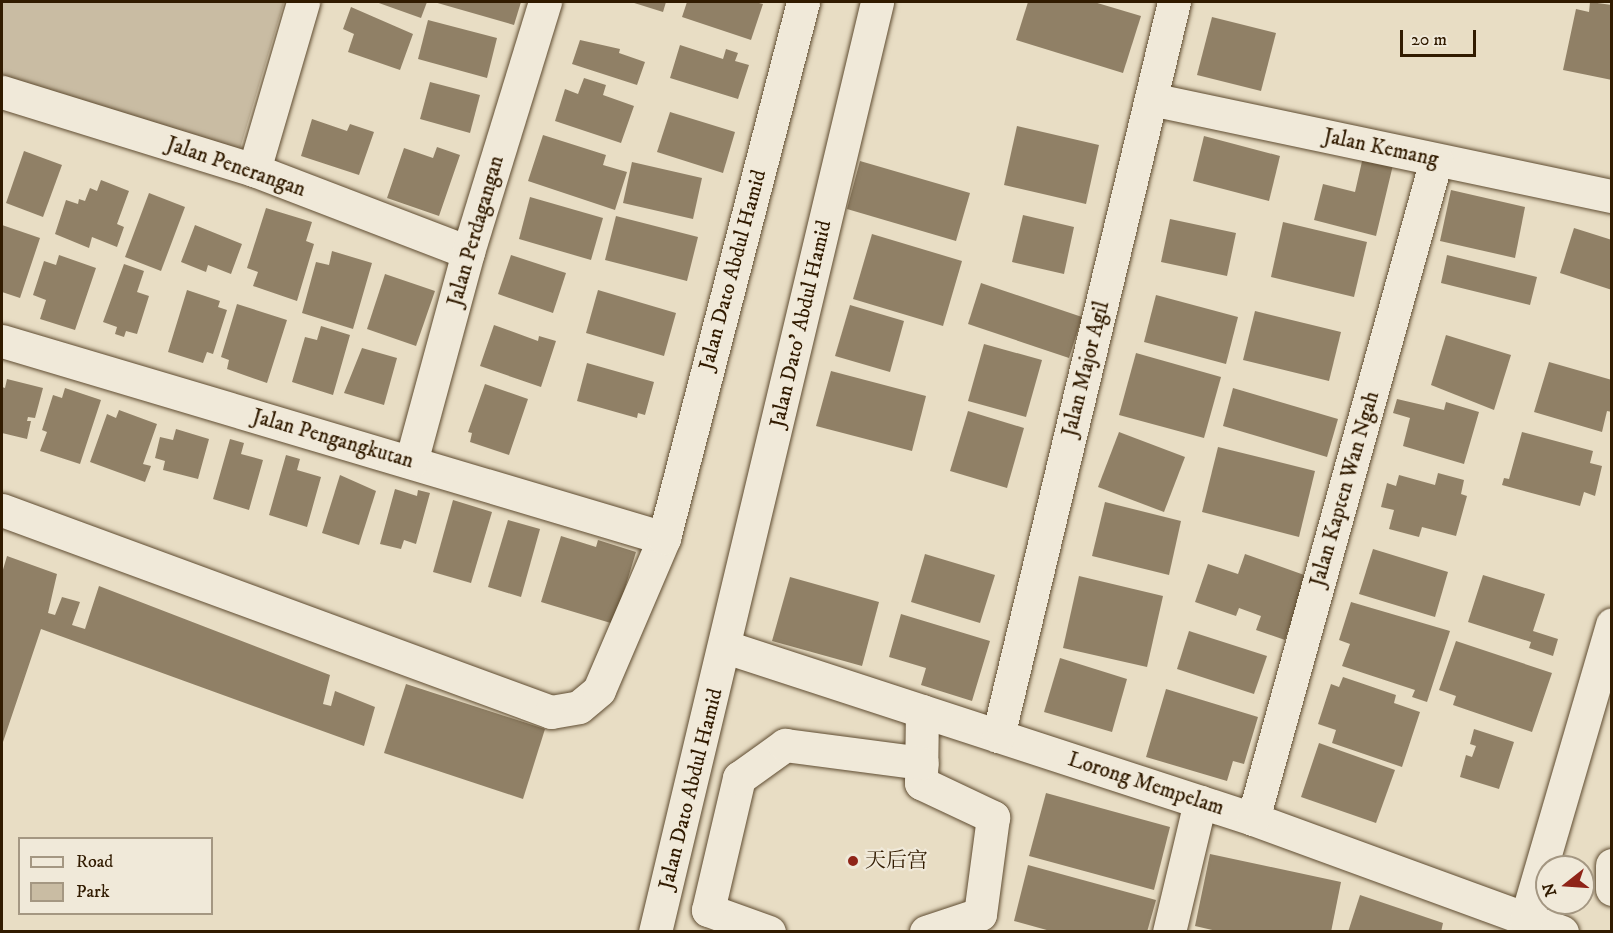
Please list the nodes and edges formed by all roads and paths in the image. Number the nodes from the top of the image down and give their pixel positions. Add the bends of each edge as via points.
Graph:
1 (303, 2) edge
2 (545, 2) edge
3 (803, 2) edge
4 (877, 2) edge
5 (1174, 2) edge
6 (2, 92) edge
7 (1151, 99) junction
8 (1436, 160) junction
9 (254, 170) junction
10 (1611, 196) edge
11 (468, 252) junction
12 (2, 341) edge
13 (411, 462) junction
14 (2, 510) edge
15 (664, 538) junction
16 (1611, 624) edge
17 (726, 647) junction
18 (922, 711) junction
19 (998, 736) junction
20 (922, 763) junction
21 (1200, 802) junction
22 (1253, 819) junction
23 (1611, 865) edge
24 (1611, 889) edge
25 (1526, 919) junction
26 (655, 932) edge
27 (769, 932) edge
28 (926, 932) edge
29 (1169, 932) edge
30 (1562, 932) edge

1 - 9 street
2 - 11 street, Jalan Perdagangan
3 - 15 street, Jalan Dato Abdul Hamid
4 - 17 street, Jalan Dato' Abdul Hamid
5 - 7 street, Jalan Major Agil
6 - 9 street, Jalan Penerangan
7 - 8 street, Jalan Kemang
7 - 19 street, Jalan Major Agil
8 - 10 street, Jalan Kemang
8 - 22 street, Jalan Kapten Wan Ngah
9 - 11 street, Jalan Penerangan
11 - 13 street, Jalan Perdagangan
12 - 13 street, Jalan Pengangkutan
13 - 15 street, Jalan Pengangkutan
14 - 15 street, Jalan Dato Abdul Hamid via 551,712 579,707 599,690
16 - 25 street
17 - 18 street, Lorong Mempelam
17 - 26 street, Jalan Dato Abdul Hamid
18 - 19 street, Lorong Mempelam
18 - 20 street
19 - 21 street, Lorong Mempelam
20 - 27 street via 786,745 739,778 708,910
20 - 28 street via 921,783 993,817 980,914
21 - 22 street, Lorong Mempelam
21 - 29 street
22 - 25 street, Lorong Mempelam
23 - 24 street
25 - 30 street, Lorong Mempelam

